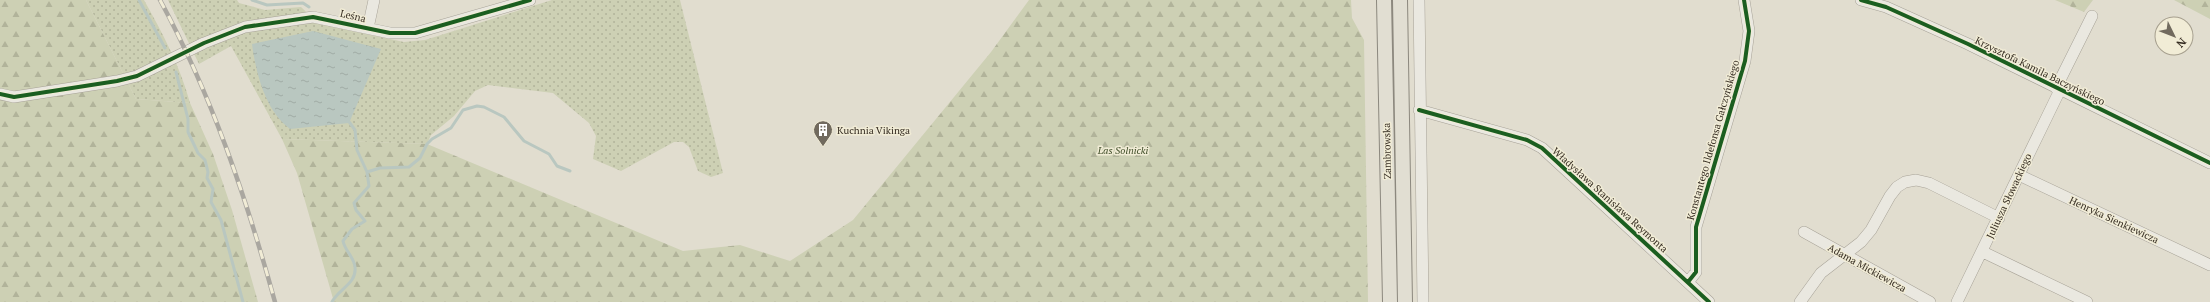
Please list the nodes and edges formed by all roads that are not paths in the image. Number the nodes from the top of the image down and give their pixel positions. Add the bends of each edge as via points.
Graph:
1 (374, 0) edge
2 (530, 0) edge
3 (1384, 0) edge
4 (1400, 0) edge
5 (1419, 0) edge
6 (1744, 0) edge
7 (1861, 0) edge
8 (2092, 16) dead end
9 (368, 28) junction
10 (2058, 89) junction
11 (0, 94) edge
12 (1419, 110) junction
13 (2210, 163) edge
14 (2019, 175) junction
15 (1999, 218) junction
16 (1804, 232) dead end
17 (1983, 252) junction
18 (1843, 256) junction
19 (2210, 265) edge
20 (1688, 282) junction
21 (1390, 302) edge
22 (1405, 302) edge
23 (1423, 302) edge
24 (1708, 302) edge
25 (1800, 302) edge
26 (1930, 302) edge
27 (1958, 302) edge
28 (2087, 302) edge

1 - 9 street
2 - 9 street, Leśna via 416,33 390,33
3 - 21 main road, Zambrowska
4 - 22 main road, Zambrowska
5 - 12 street
6 - 20 street, Konstantego Ildefonsa Gałczyńskiego via 1749,31 1745,61 1696,227 1696,272
7 - 10 street, Krzysztofa Kamila Baczyńskiego via 1886,7
8 - 10 street, Juliusza Słowackiego
9 - 11 street, Leśna via 330,19 295,18 236,30 137,76 117,82 14,96
10 - 13 street, Krzysztofa Kamila Baczyńskiego
10 - 14 street, Juliusza Słowackiego
12 - 20 street, Władysława Stanisława Reymonta via 1528,140 1542,148
12 - 23 street
14 - 15 street, Juliusza Słowackiego
14 - 19 street, Henryka Sienkiewicza
15 - 17 street, Juliusza Słowackiego
15 - 18 street via 1929,183 1916,180 1905,182 1890,196 1871,230 1861,242
16 - 18 street, Adama Mickiewicza
17 - 27 street, Juliusza Słowackiego
17 - 28 street
18 - 25 street via 1821,273
18 - 26 street, Adama Mickiewicza
20 - 24 street, Władysława Stanisława Reymonta

